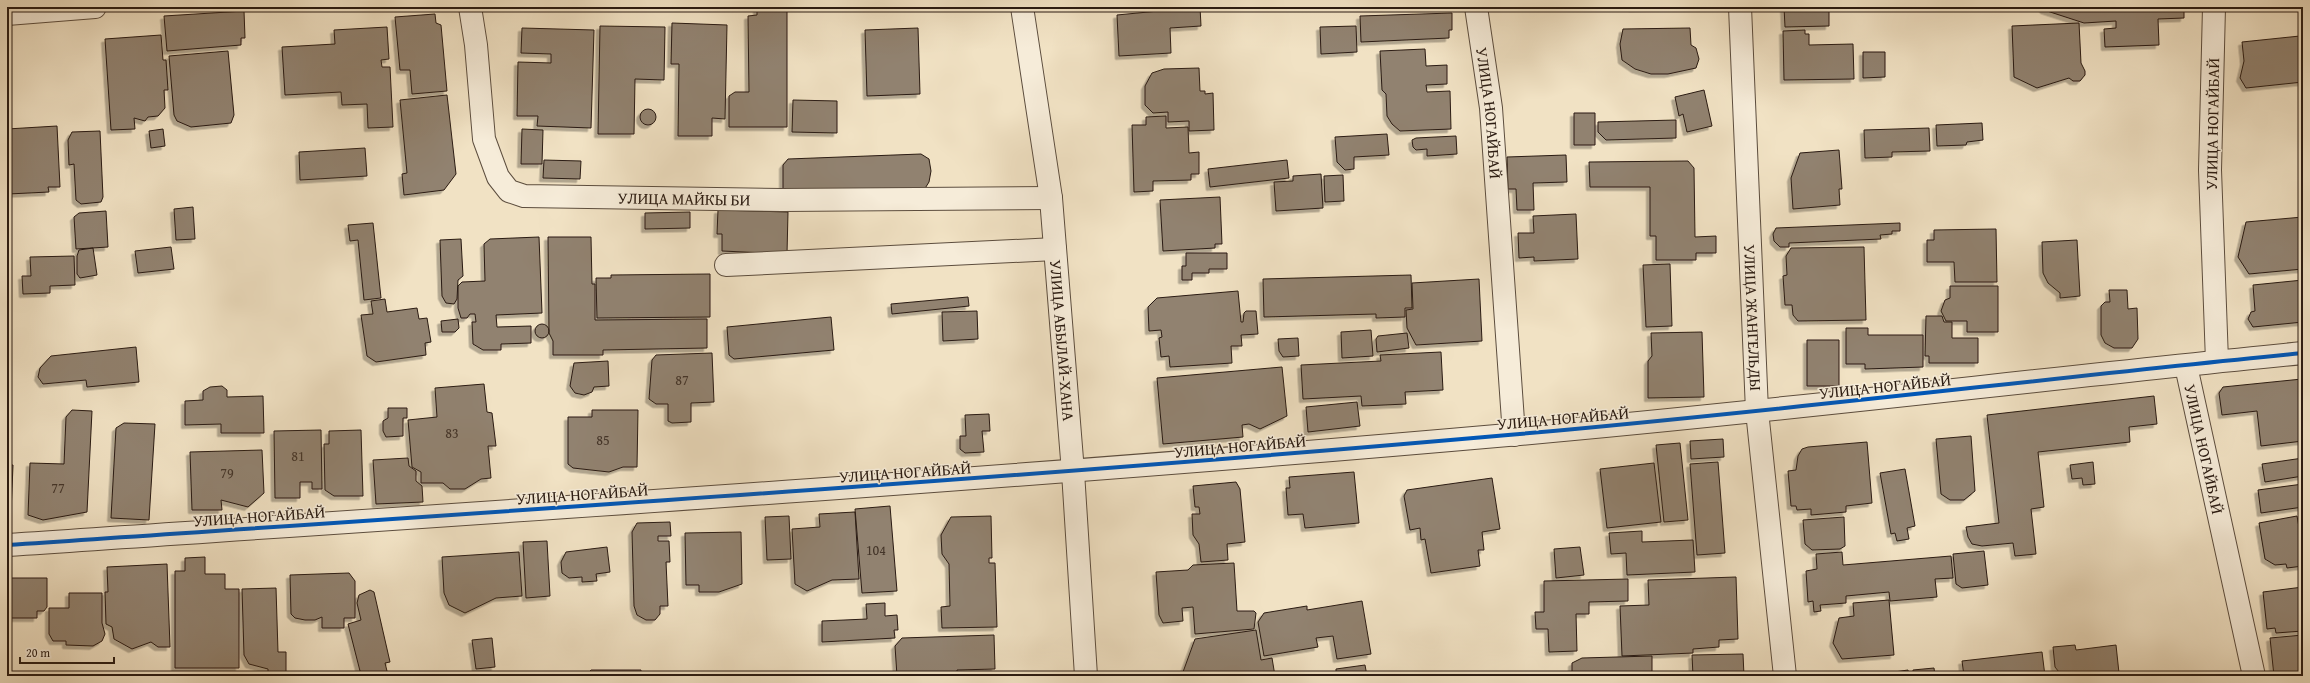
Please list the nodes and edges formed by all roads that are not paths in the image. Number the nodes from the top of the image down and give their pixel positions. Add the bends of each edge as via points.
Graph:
1 (95, 7) edge
2 (470, 7) edge
3 (1022, 7) edge
4 (1476, 7) edge
5 (1740, 7) edge
6 (2214, 7) edge
7 (7, 14) edge
8 (1051, 198) junction
9 (1055, 249) junction
10 (726, 265) dead end
11 (2303, 353) edge
12 (2217, 362) junction
13 (2186, 366) junction
14 (1758, 411) junction
15 (1514, 435) junction
16 (1073, 472) junction
17 (7, 545) edge
18 (1086, 676) edge
19 (1785, 676) edge
20 (2254, 676) edge

1 - 7 street
2 - 8 street, УЛИЦА МАЙКЫ БИ via 484,139 498,177 509,191 524,196 782,200
3 - 8 street, УЛИЦА АБЫЛАЙ-ХАНА
4 - 15 street, УЛИЦА НОГАЙБАЙ via 1491,108
5 - 14 street, УЛИЦА ЖАНГЕЛЬДЫ
6 - 12 street, УЛИЦА НОГАЙБАЙ via 2210,170
8 - 9 street, УЛИЦА АБЫЛАЙ-ХАНА
9 - 10 street
9 - 16 street, УЛИЦА АБЫЛАЙ-ХАНА
11 - 12 street
12 - 13 street
13 - 14 street, УЛИЦА НОГАЙБАЙ
13 - 20 street, УЛИЦА НОГАЙБАЙ
14 - 15 street, УЛИЦА НОГАЙБАЙ
14 - 19 street, УЛИЦА ЖАНГЕЛЬДЫ
15 - 16 street, УЛИЦА НОГАЙБАЙ
16 - 17 street, УЛИЦА НОГАЙБАЙ
16 - 18 street, УЛИЦА АБЫЛАЙ-ХАНА

